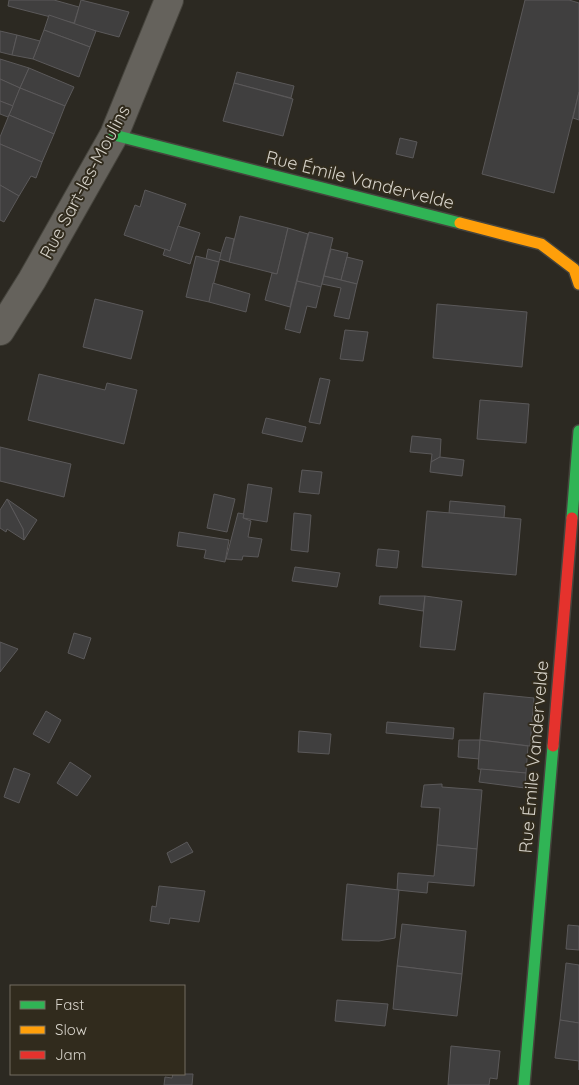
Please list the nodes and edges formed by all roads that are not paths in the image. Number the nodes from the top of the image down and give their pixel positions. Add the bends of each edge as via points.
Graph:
1 (169, 0) edge
2 (114, 135) junction
3 (579, 284) edge
4 (0, 330) edge
5 (579, 431) edge
6 (524, 1085) edge

1 - 2 street, Rue Sart-les-Moulins
2 - 3 street, Rue Émile Vandervelde via 541,244 574,269
2 - 4 street, Rue Sart-les-Moulins
5 - 6 street, Rue Émile Vandervelde

